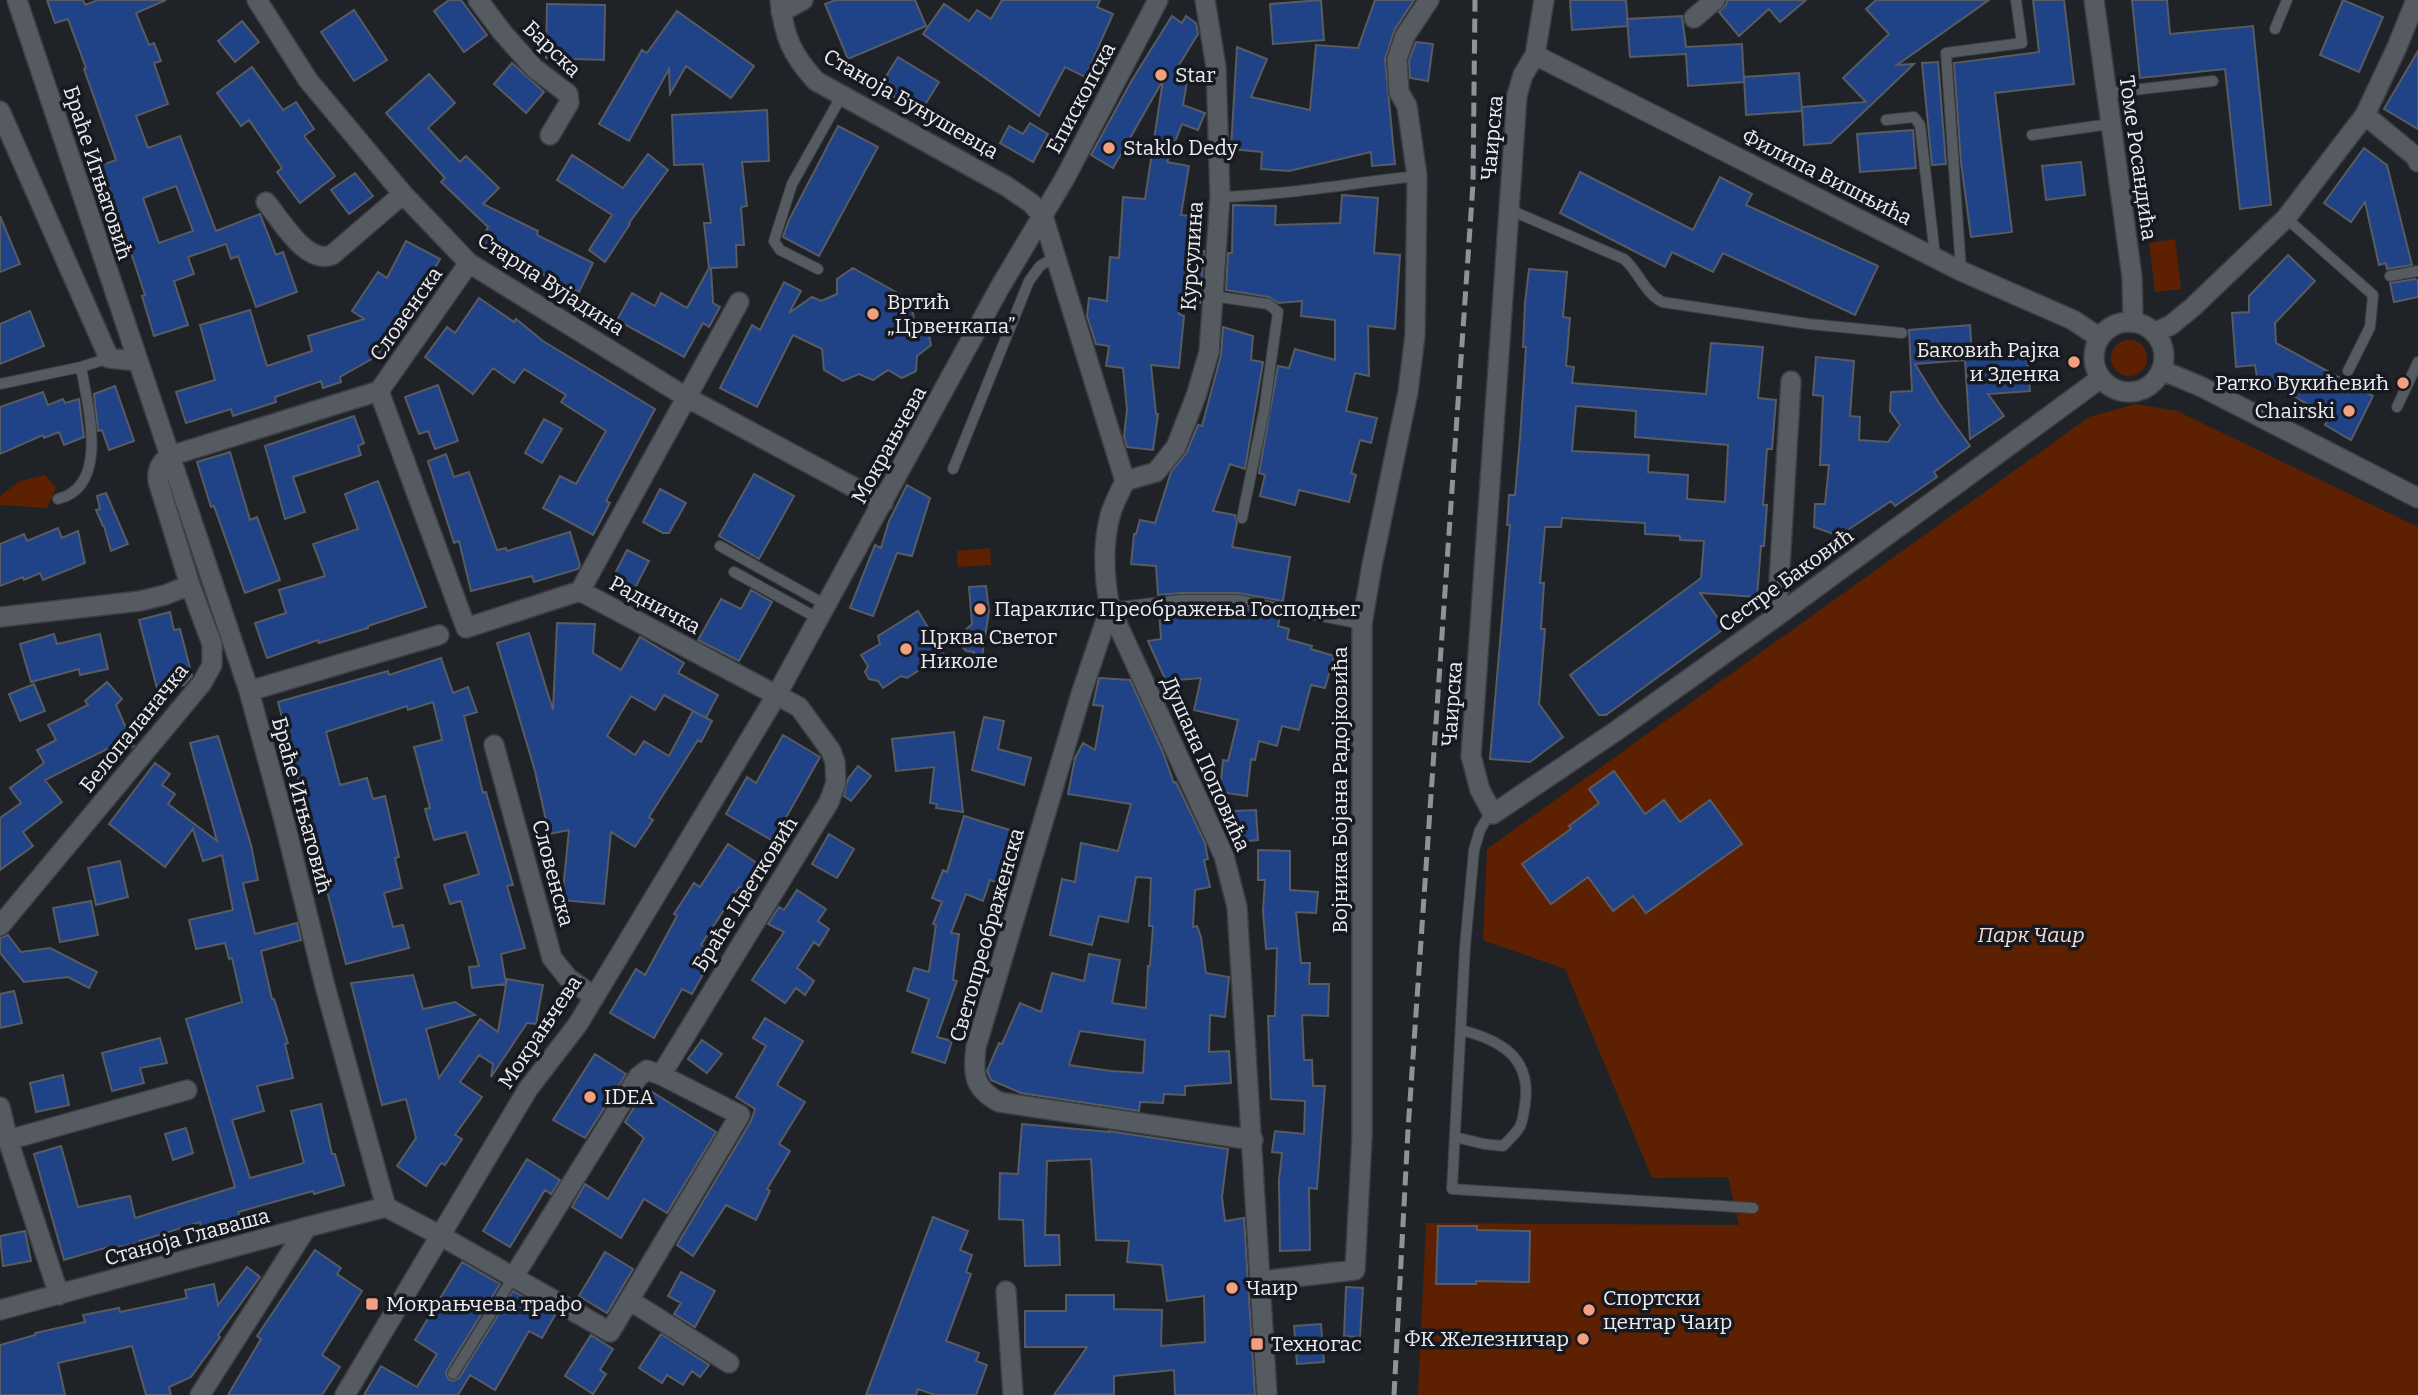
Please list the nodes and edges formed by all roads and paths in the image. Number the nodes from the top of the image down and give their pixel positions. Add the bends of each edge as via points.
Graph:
1 (17, 0) edge
2 (257, 0) edge
3 (478, 0) edge
4 (803, 0) edge
5 (1158, 0) edge
6 (1205, 0) edge
7 (1429, 0) edge
8 (1544, 0) edge
9 (1714, 0) edge
10 (2016, 0) edge
11 (2094, 0) edge
12 (2287, 0) edge
13 (2416, 0) edge
14 (781, 6) edge
15 (1694, 18) dead end
16 (2275, 29) dead end
17 (1535, 55) junction
18 (2213, 81) dead end
19 (2105, 93) junction
20 (842, 95) junction
21 (0, 111) edge
22 (2365, 115) junction
23 (1886, 120) dead end
24 (2110, 124) junction
25 (550, 135) dead end
26 (2032, 135) dead end
27 (2417, 158) edge
28 (1417, 176) junction
29 (403, 194) junction
30 (1220, 197) junction
31 (266, 202) dead end
32 (1510, 210) junction
33 (1043, 216) junction
34 (2286, 218) junction
35 (1056, 256) junction
36 (1934, 256) junction
37 (469, 263) junction
38 (818, 269) dead end
39 (1961, 271) junction
40 (2418, 271) edge
41 (2390, 276) dead end
42 (1212, 296) junction
43 (738, 302) dead end
44 (2133, 322) junction
45 (1902, 333) dead end
46 (2154, 333) junction
47 (2099, 338) junction
48 (108, 358) junction
49 (137, 361) junction
50 (2418, 362) edge
51 (81, 367) junction
52 (2161, 370) junction
53 (2348, 371) dead end
54 (2101, 378) junction
55 (1791, 382) dead end
56 (0, 384) edge
57 (379, 391) junction
58 (686, 397) junction
59 (2397, 407) dead end
60 (170, 456) junction
61 (953, 469) dead end
62 (1125, 481) junction
63 (2418, 498) edge
64 (58, 499) dead end
65 (883, 503) junction
66 (1242, 518) dead end
67 (720, 546) dead end
68 (734, 572) dead end
69 (190, 585) junction
70 (580, 591) junction
71 (1110, 608) junction
72 (822, 612) junction
73 (1777, 616) junction
74 (0, 617) edge
75 (1362, 624) junction
76 (466, 628) joint
77 (439, 635) dead end
78 (249, 691) junction
79 (776, 696) junction
80 (494, 745) dead end
81 (1493, 814) junction
82 (0, 926) edge
83 (593, 996) junction
84 (1461, 1030) junction
85 (661, 1075) junction
86 (187, 1090) dead end
87 (0, 1107) edge
88 (1455, 1137) junction
89 (8, 1140) junction
90 (1253, 1140) junction
91 (386, 1207) junction
92 (1753, 1208) dead end
93 (307, 1227) junction
94 (441, 1236) junction
95 (514, 1276) junction
96 (1261, 1281) junction
97 (1006, 1290) dead end
98 (59, 1295) junction
99 (629, 1300) junction
100 (0, 1310) edge
101 (729, 1363) dead end
102 (453, 1374) dead end
103 (200, 1395) edge
104 (345, 1395) edge
105 (1013, 1395) edge
106 (1268, 1395) edge

1 - 49 street, Браће Игњатовић
2 - 29 street, Старца Вујадина via 308,80
3 - 25 street, Барска via 534,68 568,94 569,103
4 - 14 street, Станоја Бунушевца
5 - 33 street, Епископска
6 - 30 street, Курсулина via 1216,67
7 - 28 street, Војника Бојана Радојковића via 1405,36 1397,59 1399,92 1407,106
8 - 17 street, Чаирска
9 - 15 street
10 - 39 lane via 2022,43 1945,53
11 - 19 street, Томе Росандића
12 - 16 lane
13 - 22 street
14 - 20 street, Станоја Бунушевца via 791,49 811,82
17 - 32 street, Чаирска via 1517,95
17 - 36 street, Филипа Вишњића
18 - 19 lane
19 - 24 street, Томе Росандића
20 - 33 street, Станоја Бунушевца via 1006,186
20 - 38 lane via 792,184 774,241 780,250
21 - 48 street
22 - 27 street
22 - 34 street
23 - 36 lane via 1914,117 1920,125
24 - 26 lane
24 - 44 street, Томе Росандића via 2132,277
28 - 30 lane
28 - 75 street, Војника Бојана Радојковића via 1415,335
29 - 31 street via 326,257 307,253
29 - 37 street, Старца Вујадина
30 - 42 street, Курсулина
32 - 45 lane via 1624,259 1649,293 1662,302
32 - 81 street, Чаирска via 1471,756 1480,790
33 - 35 street
33 - 65 street, Мокрањчева
34 - 46 street via 2193,307
34 - 53 lane via 2373,295 2370,327
35 - 61 lane via 1040,266 1029,281
35 - 62 street
36 - 39 street, Филипа Вишњића
37 - 57 street, Словенска
37 - 58 street, Старца Вујадина
39 - 47 street, Филипа Вишњића via 2073,320
40 - 41 lane
42 - 62 street, Курсулина via 1209,352 1176,447 1156,472
42 - 66 lane via 1268,304 1278,312
43 - 58 street
44 - 46 street
44 - 47 street via 2114,325
46 - 52 street via 2163,350
47 - 54 street via 2094,358
48 - 49 street
48 - 51 lane
49 - 60 street, Браће Игњатовић
50 - 59 lane
51 - 56 lane
51 - 64 lane via 92,457 79,487
52 - 54 street via 2148,386 2129,391 2118,390
52 - 63 street
54 - 73 street, Сестре Баковић
55 - 73 street
57 - 60 street, Словенска
57 - 76 street, Словенска
58 - 65 street, Старца Вујадина
58 - 70 street
60 - 69 street, Белопаланачка via 157,471 158,481
60 - 78 street, Браће Игњатовић
62 - 71 street, Душана Поповића via 1110,516 1104,561
65 - 72 street, Мокрањчева
67 - 72 lane
68 - 72 lane
69 - 74 street via 140,601
69 - 82 street, Белопаланачка via 212,644 207,677
70 - 76 street, Радничка
70 - 79 street, Радничка
71 - 75 lane via 1180,600 1238,600
71 - 90 street, Душана Поповића via 1224,856 1233,885
71 - 90 street, Светопреображенска via 976,1047 977,1083 999,1102
72 - 79 street, Мокрањчева
73 - 81 street, Сестре Баковић
75 - 96 street, Војника Бојана Радојковића via 1362,1137 1355,1270
77 - 78 street
78 - 91 street, Браће Игњатовић
79 - 83 street, Мокрањчева
79 - 85 street, Браће Цветковић via 799,707 831,751 836,783 829,802
80 - 83 street, Словенска via 552,958 568,978
81 - 84 lane via 1480,830 1474,850
83 - 94 street, Мокрањчева via 578,1024 528,1089
84 - 88 lane
84 - 88 lane via 1505,1048 1522,1066 1527,1089 1522,1128 1503,1146
85 - 95 street via 647,1070 638,1077
85 - 99 street via 740,1115
86 - 89 street
87 - 89 street
88 - 92 lane via 1452,1189
89 - 98 street
90 - 96 street, Душана Поповића
91 - 93 street, Станоја Главаша
91 - 94 street
93 - 98 street, Станоја Главаша
93 - 103 street
94 - 95 street
94 - 104 street, Мокрањчева
95 - 99 street via 610,1332
95 - 102 lane
96 - 106 street, Душана Поповића
97 - 105 street
98 - 100 street, Станоја Главаша
99 - 101 street

